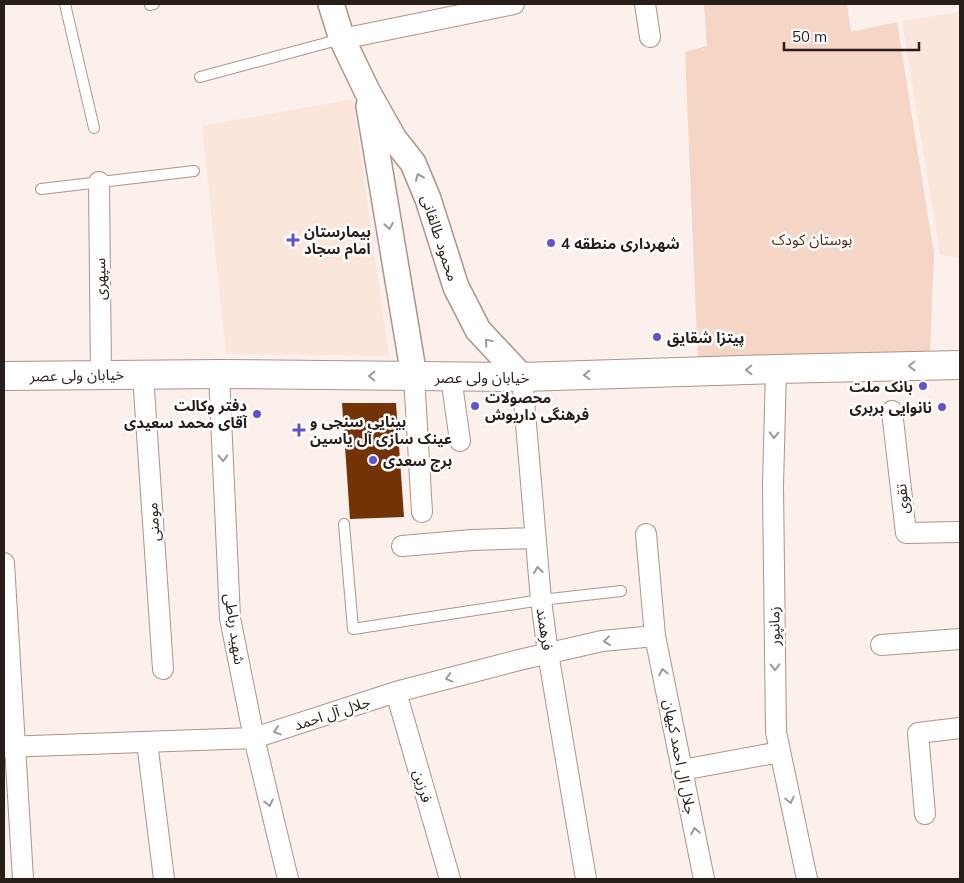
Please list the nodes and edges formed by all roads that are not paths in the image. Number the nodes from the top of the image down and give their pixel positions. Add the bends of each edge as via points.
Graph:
1 (65, 4) edge
2 (331, 4) edge
3 (514, 4) edge
4 (645, 4) edge
5 (650, 37) dead end
6 (342, 39) junction
7 (200, 77) dead end
8 (367, 91) junction
9 (94, 128) dead end
10 (194, 171) dead end
11 (99, 182) junction
12 (41, 189) dead end
13 (960, 365) edge
14 (776, 369) junction
15 (219, 374) junction
16 (101, 375) junction
17 (143, 375) junction
18 (4, 376) edge
19 (414, 376) junction
20 (451, 377) junction
21 (522, 377) junction
22 (892, 411) dead end
23 (460, 441) dead end
24 (422, 512) dead end
25 (344, 524) dead end
26 (960, 532) edge
27 (646, 534) dead end
28 (535, 538) junction
29 (402, 546) dead end
30 (4, 563) edge
31 (621, 591) dead end
32 (541, 600) junction
33 (655, 636) junction
34 (960, 639) edge
35 (881, 645) dead end
36 (548, 653) junction
37 (164, 669) dead end
38 (396, 692) junction
39 (960, 728) edge
40 (254, 738) junction
41 (147, 742) junction
42 (10, 747) edge
43 (780, 752) junction
44 (682, 770) junction
45 (925, 814) dead end
46 (23, 879) edge
47 (164, 879) edge
48 (288, 879) edge
49 (450, 879) edge
50 (586, 879) edge
51 (704, 879) edge
52 (807, 879) edge

1 - 9 lane
2 - 6 street, محمود طالقانی
3 - 6 street
4 - 5 street
6 - 7 lane
6 - 8 street, محمود طالقانی
8 -> 19 street, محمود طالقانی
21 -> 8 street, محمود طالقانی via 478,330 456,286 413,163 394,139
10 - 11 lane
11 - 12 lane
11 - 16 street, سپهری
13 -> 14 main road, خیابان ولی عصر
14 -> 21 main road, خیابان ولی عصر
14 -> 43 street, زمانپور via 774,625 776,732
15 - 17 main road, خیابان ولی عصر
19 -> 15 main road, خیابان ولی عصر
15 -> 40 street, شهید رباطی via 230,618
16 - 17 main road, خیابان ولی عصر
16 - 18 main road, خیابان ولی عصر
17 - 37 street, مومنی
19 - 20 main road, خیابان ولی عصر
19 - 24 street
20 - 21 main road, خیابان ولی عصر
20 - 23 street
21 - 28 street, فرهمند
22 - 26 street, تقوی via 906,533
25 - 32 lane via 353,629
27 - 33 street, جلال ال احمد کیهان
28 - 29 street
32 -> 28 street, فرهمند
30 - 42 street
31 - 32 lane
32 - 36 street, فرهمند
33 -> 36 street, جلال آل احمد via 602,641
44 -> 33 street, جلال ال احمد کیهان
34 - 35 street
36 -> 38 street, جلال آل احمد
36 - 50 street, فرهمند
38 -> 40 street, جلال آل احمد
38 - 49 street, فرزین
39 - 45 street via 918,733
40 - 41 street, جلال آل احمد
40 -> 48 street, شهید رباطی
41 - 42 street, جلال آل احمد
41 - 47 street
42 - 46 street
43 - 44 street
43 -> 52 street, زمانپور
51 -> 44 street, جلال ال احمد کیهان

